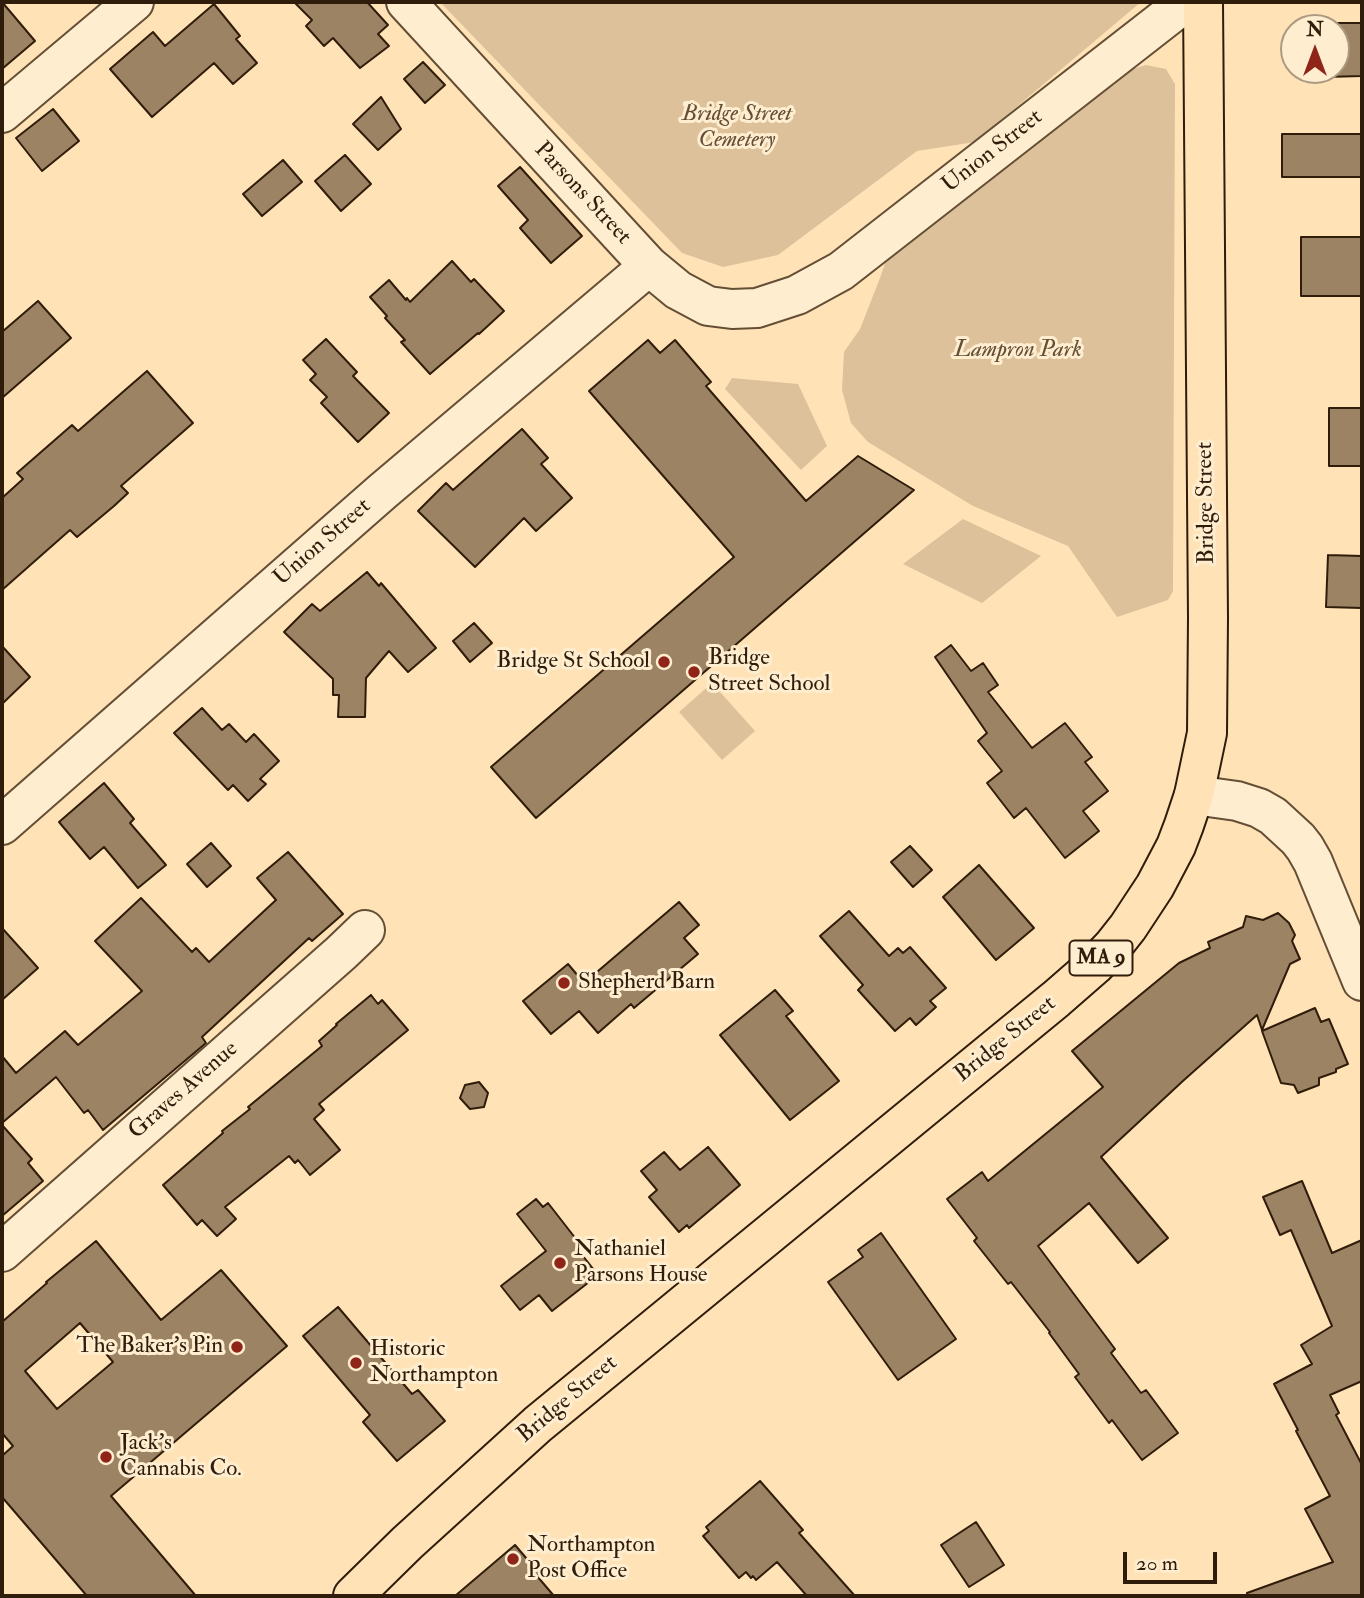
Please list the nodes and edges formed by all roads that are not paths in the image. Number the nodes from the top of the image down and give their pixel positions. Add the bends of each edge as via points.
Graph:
1 (134, 2) edge
2 (406, 2) edge
3 (1186, 2) edge
4 (1203, 2) edge
5 (2, 113) edge
6 (649, 266) junction
7 (797, 295) joint
8 (1194, 795) junction
9 (2, 825) edge
10 (365, 930) dead end
11 (1362, 981) edge
12 (2, 1252) edge
13 (353, 1596) edge

1 - 5 street
2 - 6 street, Parsons Street
3 - 7 street, Union Street via 841,271
4 - 8 highway, Bridge Street / MA 9 via 1207,733
6 - 7 street, Parsons Street via 678,290 708,306 757,308
6 - 9 street, Union Street via 383,491
8 - 11 street via 1259,808 1298,839
8 - 13 highway, Bridge Street / MA 9 via 1176,846 1155,886 1095,965 538,1424
10 - 12 street, Graves Avenue

